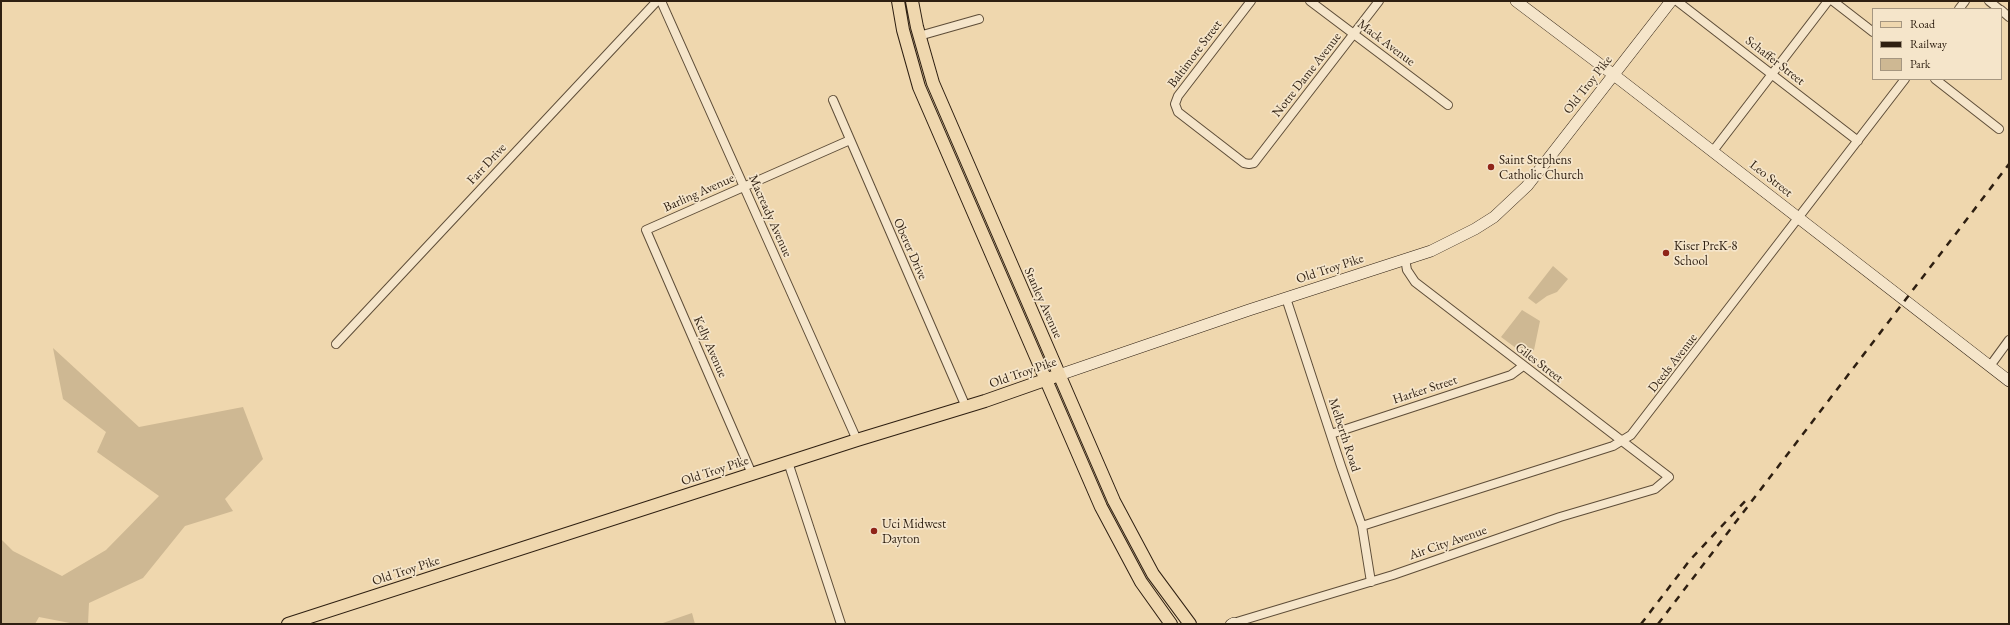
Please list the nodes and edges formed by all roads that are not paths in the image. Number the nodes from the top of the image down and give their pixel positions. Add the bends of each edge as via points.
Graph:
1 (657, 1) edge
2 (661, 1) edge
3 (898, 1) edge
4 (912, 1) edge
5 (1251, 1) edge
6 (1310, 1) edge
7 (1379, 1) edge
8 (1671, 1) edge
9 (1677, 1) edge
10 (1828, 1) edge
11 (1833, 1) edge
12 (1989, 1) edge
13 (1523, 3) edge
14 (1998, 8) edge
15 (979, 19) dead end
16 (1872, 31) edge
17 (1354, 34) junction
18 (919, 36) junction
19 (1772, 74) junction
20 (1614, 75) junction
21 (1904, 80) edge
22 (1936, 80) edge
23 (833, 100) dead end
24 (1448, 105) dead end
25 (1999, 129) dead end
26 (850, 140) junction
27 (1858, 141) junction
28 (1713, 151) junction
29 (1254, 163) joint
30 (744, 187) junction
31 (1799, 218) junction
32 (646, 230) joint
33 (1405, 259) junction
34 (1286, 298) junction
35 (2009, 340) edge
36 (336, 344) dead end
37 (1523, 366) junction
38 (1990, 366) junction
39 (1059, 375) junction
40 (1046, 380) junction
41 (2009, 380) edge
42 (966, 407) junction
43 (1331, 434) junction
44 (857, 440) junction
45 (1623, 441) junction
46 (788, 462) junction
47 (752, 474) junction
48 (1669, 477) joint
49 (1362, 526) junction
50 (1371, 582) junction
51 (288, 624) edge
52 (841, 624) edge
53 (1171, 624) edge
54 (1190, 624) edge
55 (1232, 624) edge

1 - 36 street, Farr Drive
2 - 30 street, Macready Avenue
3 - 40 main road via 903,30 919,87
4 - 18 main road, Stanley Avenue
5 - 29 street, Baltimore Street via 1178,96 1175,104 1178,112 1244,163
6 - 17 street, Mack Avenue
7 - 17 street, Notre Dame Avenue
8 - 20 main road, Old Troy Pike
9 - 19 street, Schaffer Street
10 - 19 street
11 - 16 street
12 - 14 street
13 - 20 main road, Leo Street
15 - 18 street
17 - 24 street, Mack Avenue
17 - 29 street, Notre Dame Avenue
18 - 39 main road, Stanley Avenue via 933,83 953,132
19 - 27 street, Schaffer Street
19 - 28 street
20 - 28 main road, Leo Street
20 - 33 main road, Old Troy Pike via 1527,186 1494,217 1458,238
21 - 27 street, Deeds Avenue
22 - 25 street
23 - 26 street, Oberer Drive
26 - 30 street, Barling Avenue
26 - 42 street, Oberer Drive
27 - 31 street, Deeds Avenue
28 - 31 main road, Leo Street
30 - 32 street, Barling Avenue
30 - 44 street, Macready Avenue
31 - 38 main road, Leo Street
31 - 45 street, Deeds Avenue via 1632,435
32 - 47 street, Kelly Avenue
33 - 34 main road, Old Troy Pike
33 - 37 street, Giles Street via 1407,270 1415,282
34 - 39 main road, Old Troy Pike
34 - 43 street, Melberth Road
35 - 38 street
37 - 43 street, Harker Street via 1511,376
37 - 45 street, Giles Street
38 - 41 main road, Leo Street
39 - 40 main road, Old Troy Pike
39 - 54 main road, Stanley Avenue via 1114,501 1153,574
40 - 42 main road, Old Troy Pike
40 - 53 main road via 1100,507 1141,582
42 - 44 main road, Old Troy Pike
43 - 49 street, Melberth Road
44 - 46 main road, Old Troy Pike
45 - 48 street, Giles Street
45 - 49 street, Deeds Avenue
46 - 47 main road, Old Troy Pike
46 - 52 street
47 - 51 main road, Old Troy Pike
48 - 50 street, Air City Avenue via 1655,489 1560,517
49 - 50 street, Melberth Road
50 - 55 street, Air City Avenue

